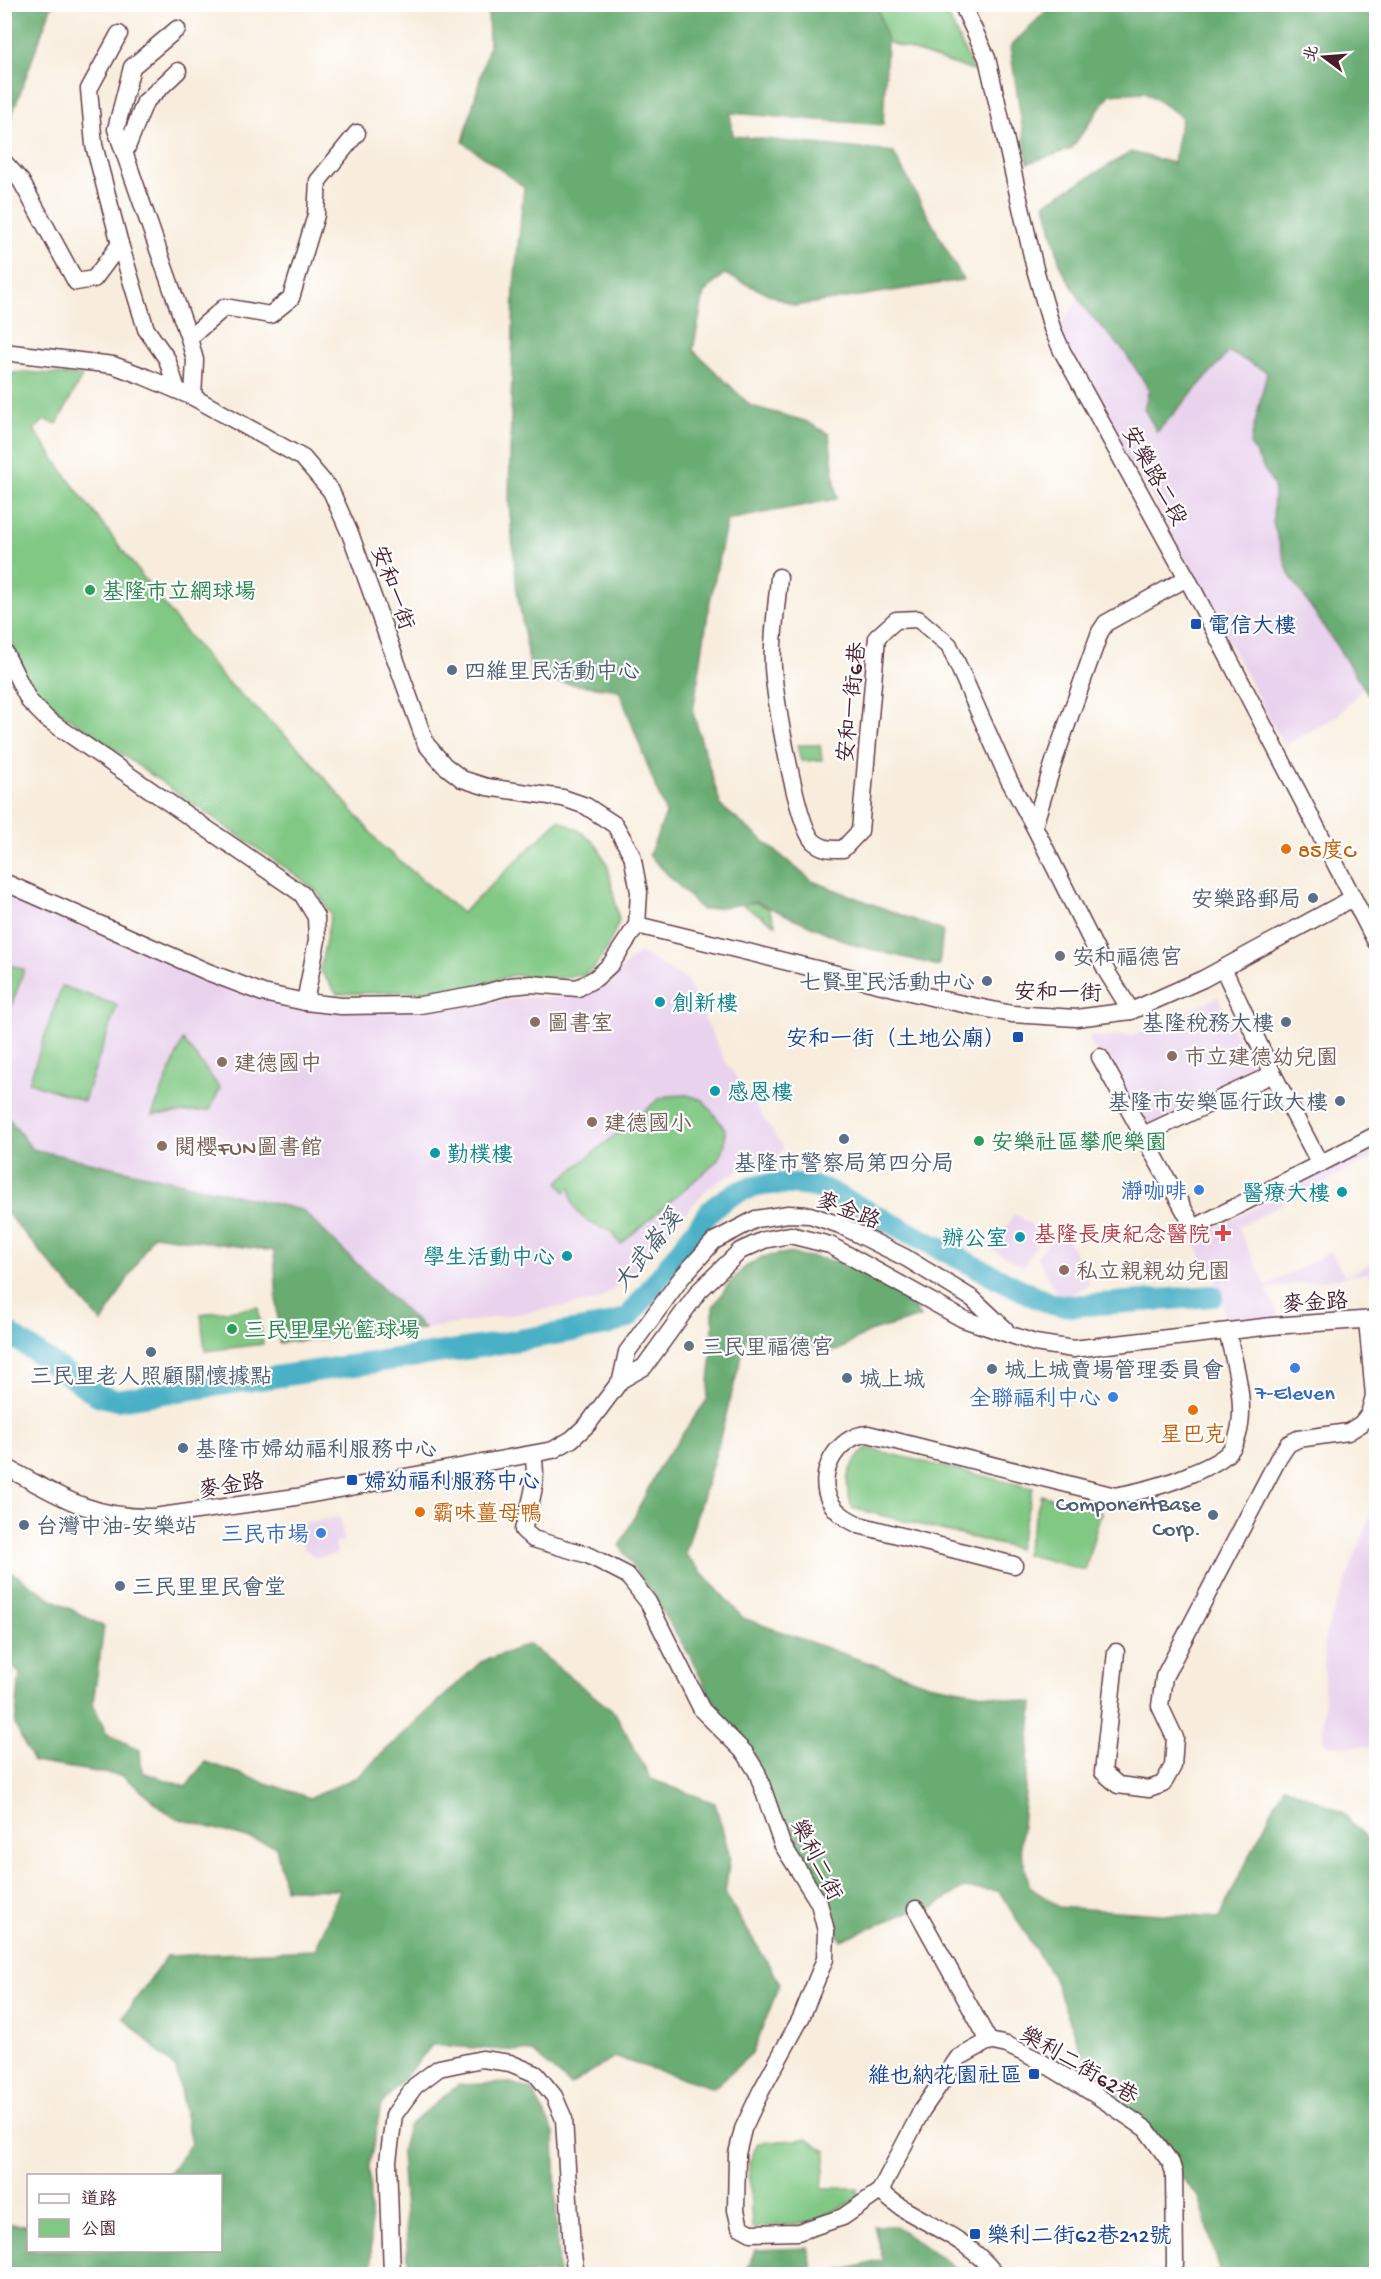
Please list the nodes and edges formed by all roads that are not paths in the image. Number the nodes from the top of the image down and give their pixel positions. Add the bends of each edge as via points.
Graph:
1 (962, 4) edge
2 (177, 29) dead end
3 (119, 34) dead end
4 (178, 71) dead end
5 (357, 133) dead end
6 (125, 152) junction
7 (4, 162) edge
8 (120, 244) junction
9 (189, 338) junction
10 (4, 352) edge
11 (177, 390) junction
12 (193, 397) junction
13 (779, 577) dead end
14 (1187, 578) junction
15 (4, 651) edge
16 (1034, 826) junction
17 (4, 882) edge
18 (1353, 898) junction
19 (637, 925) junction
20 (1377, 942) edge
21 (1223, 968) junction
22 (305, 1002) junction
23 (1131, 1011) junction
24 (1100, 1057) dead end
25 (1273, 1074) junction
26 (1143, 1135) junction
27 (1377, 1135) edge
28 (1320, 1164) junction
29 (906, 1258) junction
30 (895, 1280) junction
31 (1372, 1319) edge
32 (1227, 1332) junction
33 (1008, 1333) junction
34 (621, 1380) junction
35 (533, 1455) junction
36 (4, 1466) edge
37 (1014, 1565) dead end
38 (1116, 1652) dead end
39 (916, 1909) dead end
40 (989, 2042) junction
41 (879, 2191) junction
42 (392, 2274) edge
43 (576, 2274) edge
44 (995, 2274) edge
45 (1174, 2274) edge

1 - 14 street, 安樂路二段 via 987,58 1035,268 1062,351
2 - 6 street via 132,67 116,129
3 - 8 street via 89,89 94,145
4 - 6 street via 146,102
5 - 9 street via 318,181 316,215 291,298 270,315 225,307
6 - 9 street
7 - 8 street via 21,181 76,282 94,279
8 - 11 street via 146,329 167,359
9 - 12 street via 195,360
10 - 11 street, 安和一街 via 113,366
11 - 12 street, 安和一街
12 - 19 street, 安和一街 via 303,458 331,491 426,744 444,765 462,779 487,787 562,798 586,806 615,825 632,855 639,892
13 - 16 street, 安和一街6巷 via 773,668 790,776 812,840 825,849 843,849 860,831 877,637 896,620 918,619 949,645 1009,780
14 - 16 street via 1106,623 1100,632
14 - 18 street, 安樂路二段
15 - 22 street via 29,701 47,719 302,894 316,917 317,940
16 - 23 street, 安和一街6巷 via 1107,972
17 - 22 street via 208,972 263,993
18 - 20 street, 安樂路二段
18 - 21 street, 安和一街
19 - 22 street via 611,964 578,988 510,986 420,1005 341,1006
19 - 23 street, 安和一街 via 1012,1014 1076,1018
21 - 23 street, 安和一街
21 - 25 street
24 - 26 street
25 - 26 street
25 - 28 street
26 - 28 street via 1194,1228
27 - 28 street
29 - 30 street
29 - 33 street, 麥金路 via 973,1299
29 - 34 street, 麥金路 via 840,1225 810,1215 756,1219 714,1241 682,1277 627,1352
30 - 33 street, 麥金路 via 963,1319
30 - 34 street, 麥金路 via 830,1245 796,1235 764,1240 740,1251 723,1267 699,1291 644,1366
31 - 32 street, 麥金路
31 - 38 street via 1374,1396 1369,1414 1362,1424 1348,1432 1298,1438 1288,1444 1278,1459 1164,1677 1160,1706 1175,1738 1173,1766 1163,1784 1149,1789 1118,1785 1103,1772
32 - 33 street, 麥金路 via 1073,1349 1035,1343
32 - 37 street via 1239,1382 1236,1440 1228,1453 1213,1463 1148,1491 1114,1496 868,1434 848,1439 832,1457 826,1493 845,1518
34 - 35 street, 麥金路 via 605,1404 572,1438 553,1450
35 - 36 street, 麥金路 via 219,1509 142,1518 91,1510
35 - 41 street, 樂利二街 via 536,1482 523,1530 533,1539 588,1554 627,1575 648,1602 702,1710 745,1753 757,1772 782,1844 819,1903 826,1931 825,1959 801,2018 743,2129 737,2154 736,2210 740,2227 751,2233 798,2232 843,2217
39 - 40 street
40 - 41 street, 樂利二街62巷 via 958,2058 922,2110
40 - 45 street, 樂利二街62巷 via 1006,2045 1038,2060 1146,2129 1174,2173
41 - 44 street via 952,2235
42 - 43 street via 388,2161 394,2115 415,2086 439,2068 482,2059 510,2063 536,2074 554,2096 564,2119

